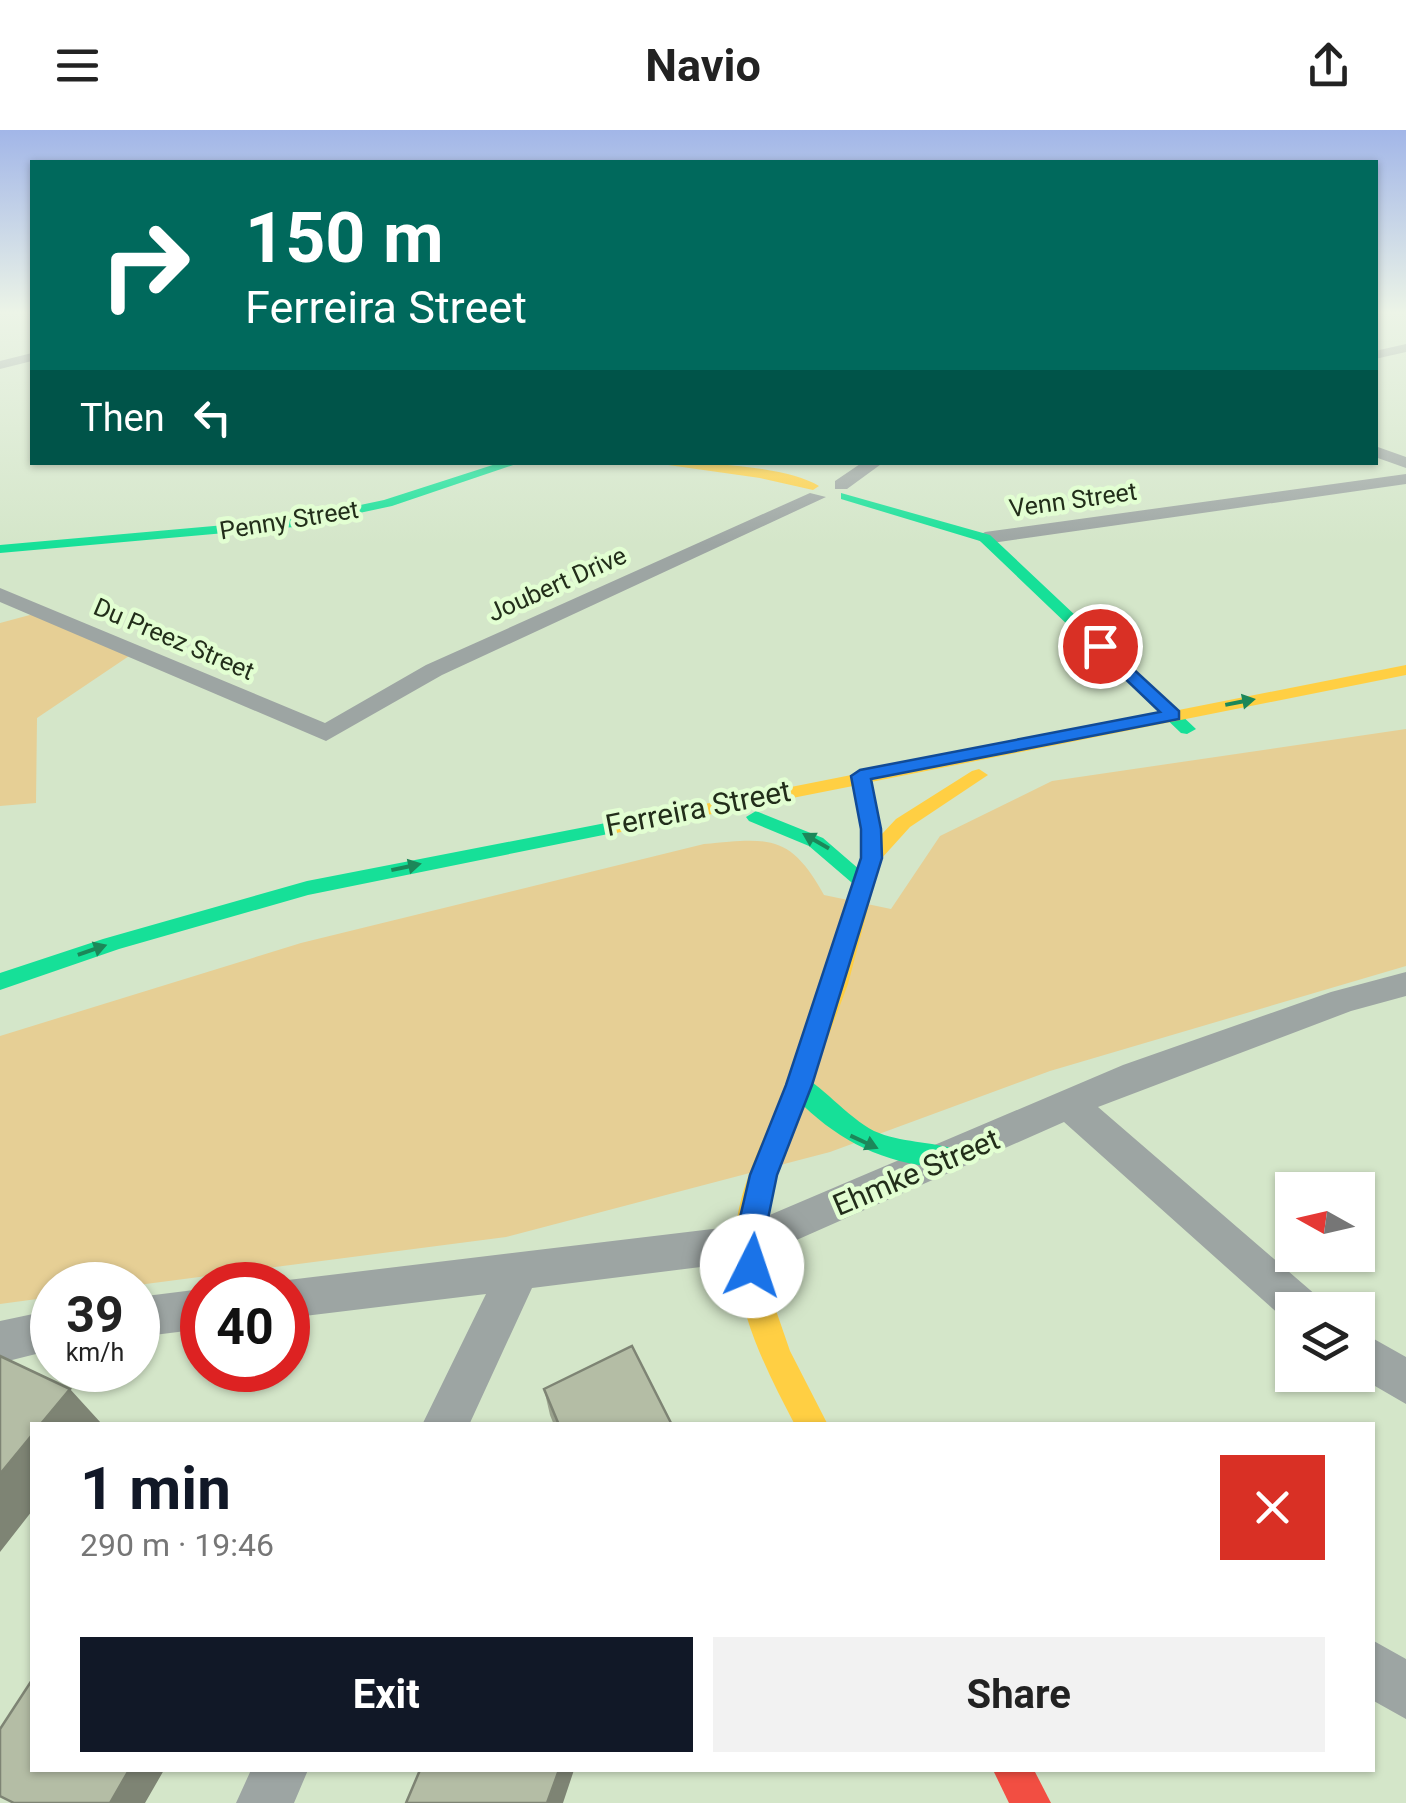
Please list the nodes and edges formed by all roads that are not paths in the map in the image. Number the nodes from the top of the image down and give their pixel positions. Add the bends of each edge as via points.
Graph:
1 (1378, 452) edge
2 (1406, 463) edge
3 (507, 465) edge
4 (679, 465) edge
5 (873, 465) edge
6 (1406, 479) edge
7 (844, 490) junction
8 (815, 491) junction
9 (986, 538) junction
10 (57, 548) junction
11 (0, 549) edge
12 (0, 560) edge
13 (0, 594) edge
14 (1406, 670) edge
15 (1356, 704) dead end
16 (1172, 715) junction
17 (326, 733) joint
18 (1193, 734) junction
19 (979, 774) junction
20 (863, 785) junction
21 (756, 817) junction
22 (871, 858) junction
23 (865, 883) junction
24 (0, 982) edge
25 (1406, 984) edge
26 (0, 1004) edge
27 (799, 1085) junction
28 (1071, 1106) junction
29 (949, 1158) junction
30 (748, 1243) junction
31 (519, 1272) junction
32 (1282, 1292) edge
33 (310, 1296) edge
34 (30, 1335) edge
35 (0, 1342) edge
36 (1375, 1362) edge
37 (1406, 1382) edge
38 (446, 1422) edge
39 (810, 1422) edge
40 (1375, 1668) edge
41 (1406, 1692) edge
42 (279, 1772) edge
43 (1013, 1772) edge
44 (265, 1803) edge
45 (1031, 1803) edge

1 - 2 street
3 - 10 main road, Penny Street via 387,503 294,523
4 - 8 main road via 760,474
5 - 7 street
6 - 9 street, Venn Street
7 - 8 main road
7 - 9 main road
8 - 17 street, Joubert Drive via 434,670
9 - 16 main road
10 - 11 main road, Penny Street
10 - 12 main road, Penny Street
13 - 17 street, Du Preez Street
16 -> 14 main road, Ferreira Street
15 - 18 main road, Ferreira Street
16 - 18 main road
16 - 20 main road, Ferreira Street
18 - 19 main road, Ferreira Street
19 - 20 main road, Ferreira Street
19 - 22 main road via 902,824
20 - 21 main road, Ferreira Street
20 - 22 main road
24 -> 20 main road, Ferreira Street via 308,888
23 -> 21 main road via 814,838
21 - 26 main road, Ferreira Street via 338,901 221,930
22 - 23 main road
23 - 27 main road
25 - 28 street, Ehmke Street via 1136,1075
27 -> 29 main road via 823,1115 876,1148
27 - 30 main road via 764,1175
28 - 29 street, Ehmke Street
28 - 32 street
29 - 30 street, Ehmke Street
30 - 31 street, Ehmke Street
30 - 39 main road via 754,1288
31 - 33 street, Ehmke Street
31 - 38 street
34 - 35 street
36 - 37 street
40 - 41 street
42 - 44 street
43 - 45 main road

